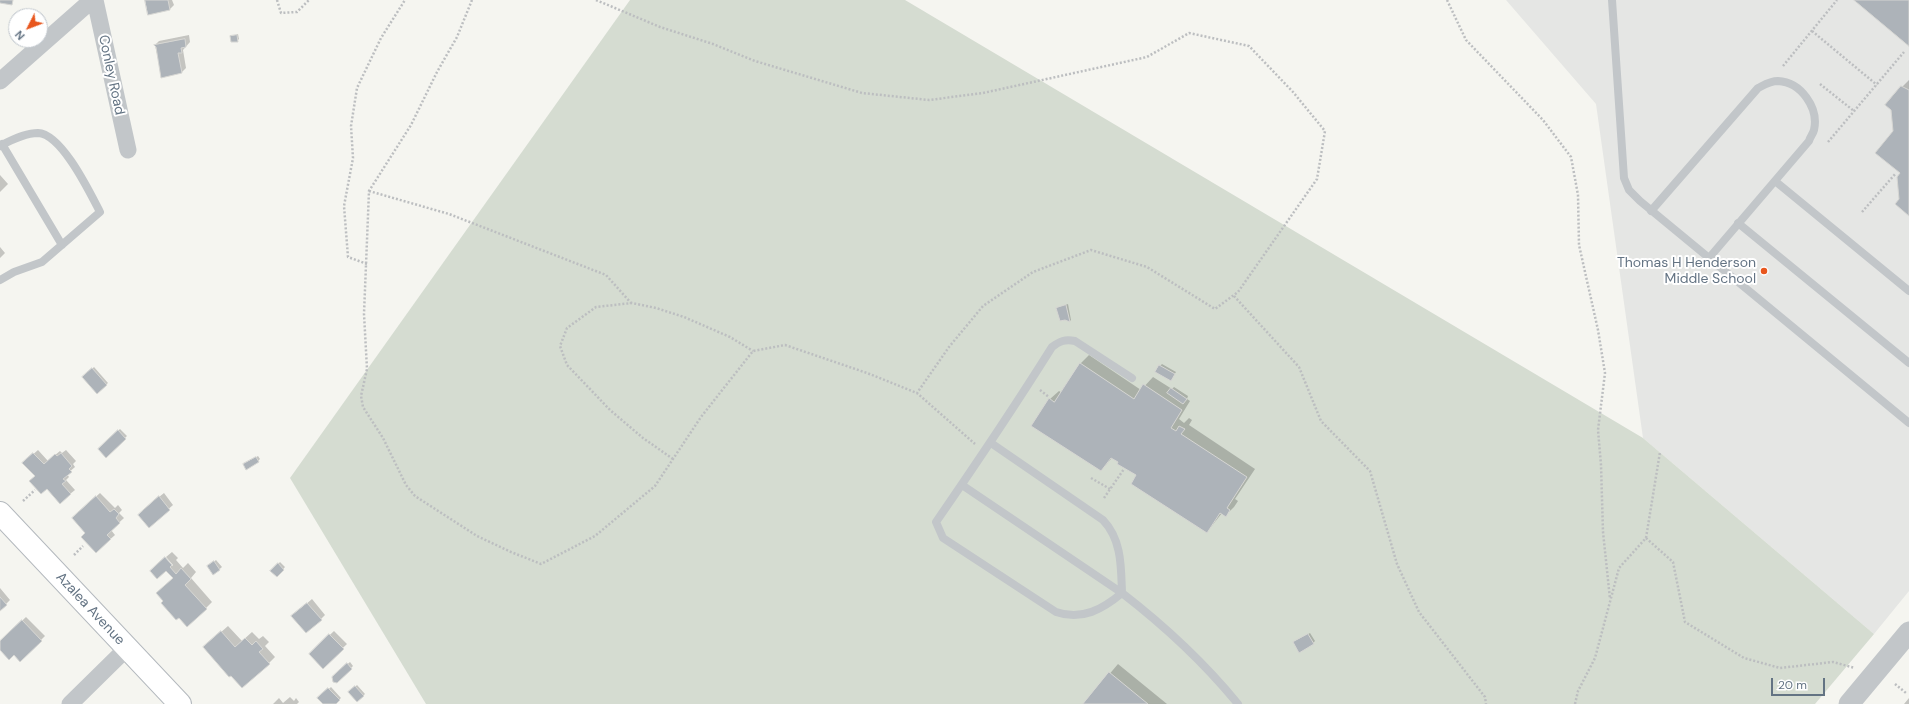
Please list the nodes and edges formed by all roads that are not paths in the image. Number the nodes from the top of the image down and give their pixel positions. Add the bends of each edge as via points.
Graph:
1 (92, 0) edge
2 (95, 0) edge
3 (1612, 0) edge
4 (0, 81) edge
5 (1, 145) edge
6 (128, 150) dead end
7 (1776, 181) junction
8 (1651, 210) junction
9 (1738, 223) junction
10 (62, 245) junction
11 (1709, 258) junction
12 (0, 280) edge
13 (1909, 291) edge
14 (1909, 363) edge
15 (1132, 378) dead end
16 (1909, 423) edge
17 (991, 443) junction
18 (962, 485) junction
19 (0, 513) edge
20 (1122, 593) junction
21 (1909, 632) edge
22 (127, 648) junction
23 (70, 704) edge
24 (180, 704) edge
25 (1238, 704) edge
26 (1849, 704) edge

1 - 4 street
2 - 6 street, Conley Road
3 - 8 lane via 1624,178 1636,198
5 - 10 lane
5 - 10 lane via 14,138 39,133 51,139 74,164 100,212
7 - 8 lane via 1808,141 1814,131 1815,121 1812,105 1806,97 1798,89 1778,81 1758,88 1749,96
7 - 9 lane
7 - 13 lane
8 - 11 lane
9 - 11 lane
9 - 14 lane
10 - 12 lane via 42,262
11 - 16 lane
15 - 17 lane via 1075,341 1068,339 1059,342 1052,347
17 - 18 lane
17 - 20 lane via 1103,520 1114,534 1119,550
18 - 20 lane
18 - 20 lane via 936,522 942,538 1056,612 1067,616 1107,605
19 - 22 main road, Azalea Avenue
20 - 25 lane via 1186,646
21 - 26 street
22 - 23 street
22 - 24 main road, Azalea Avenue

